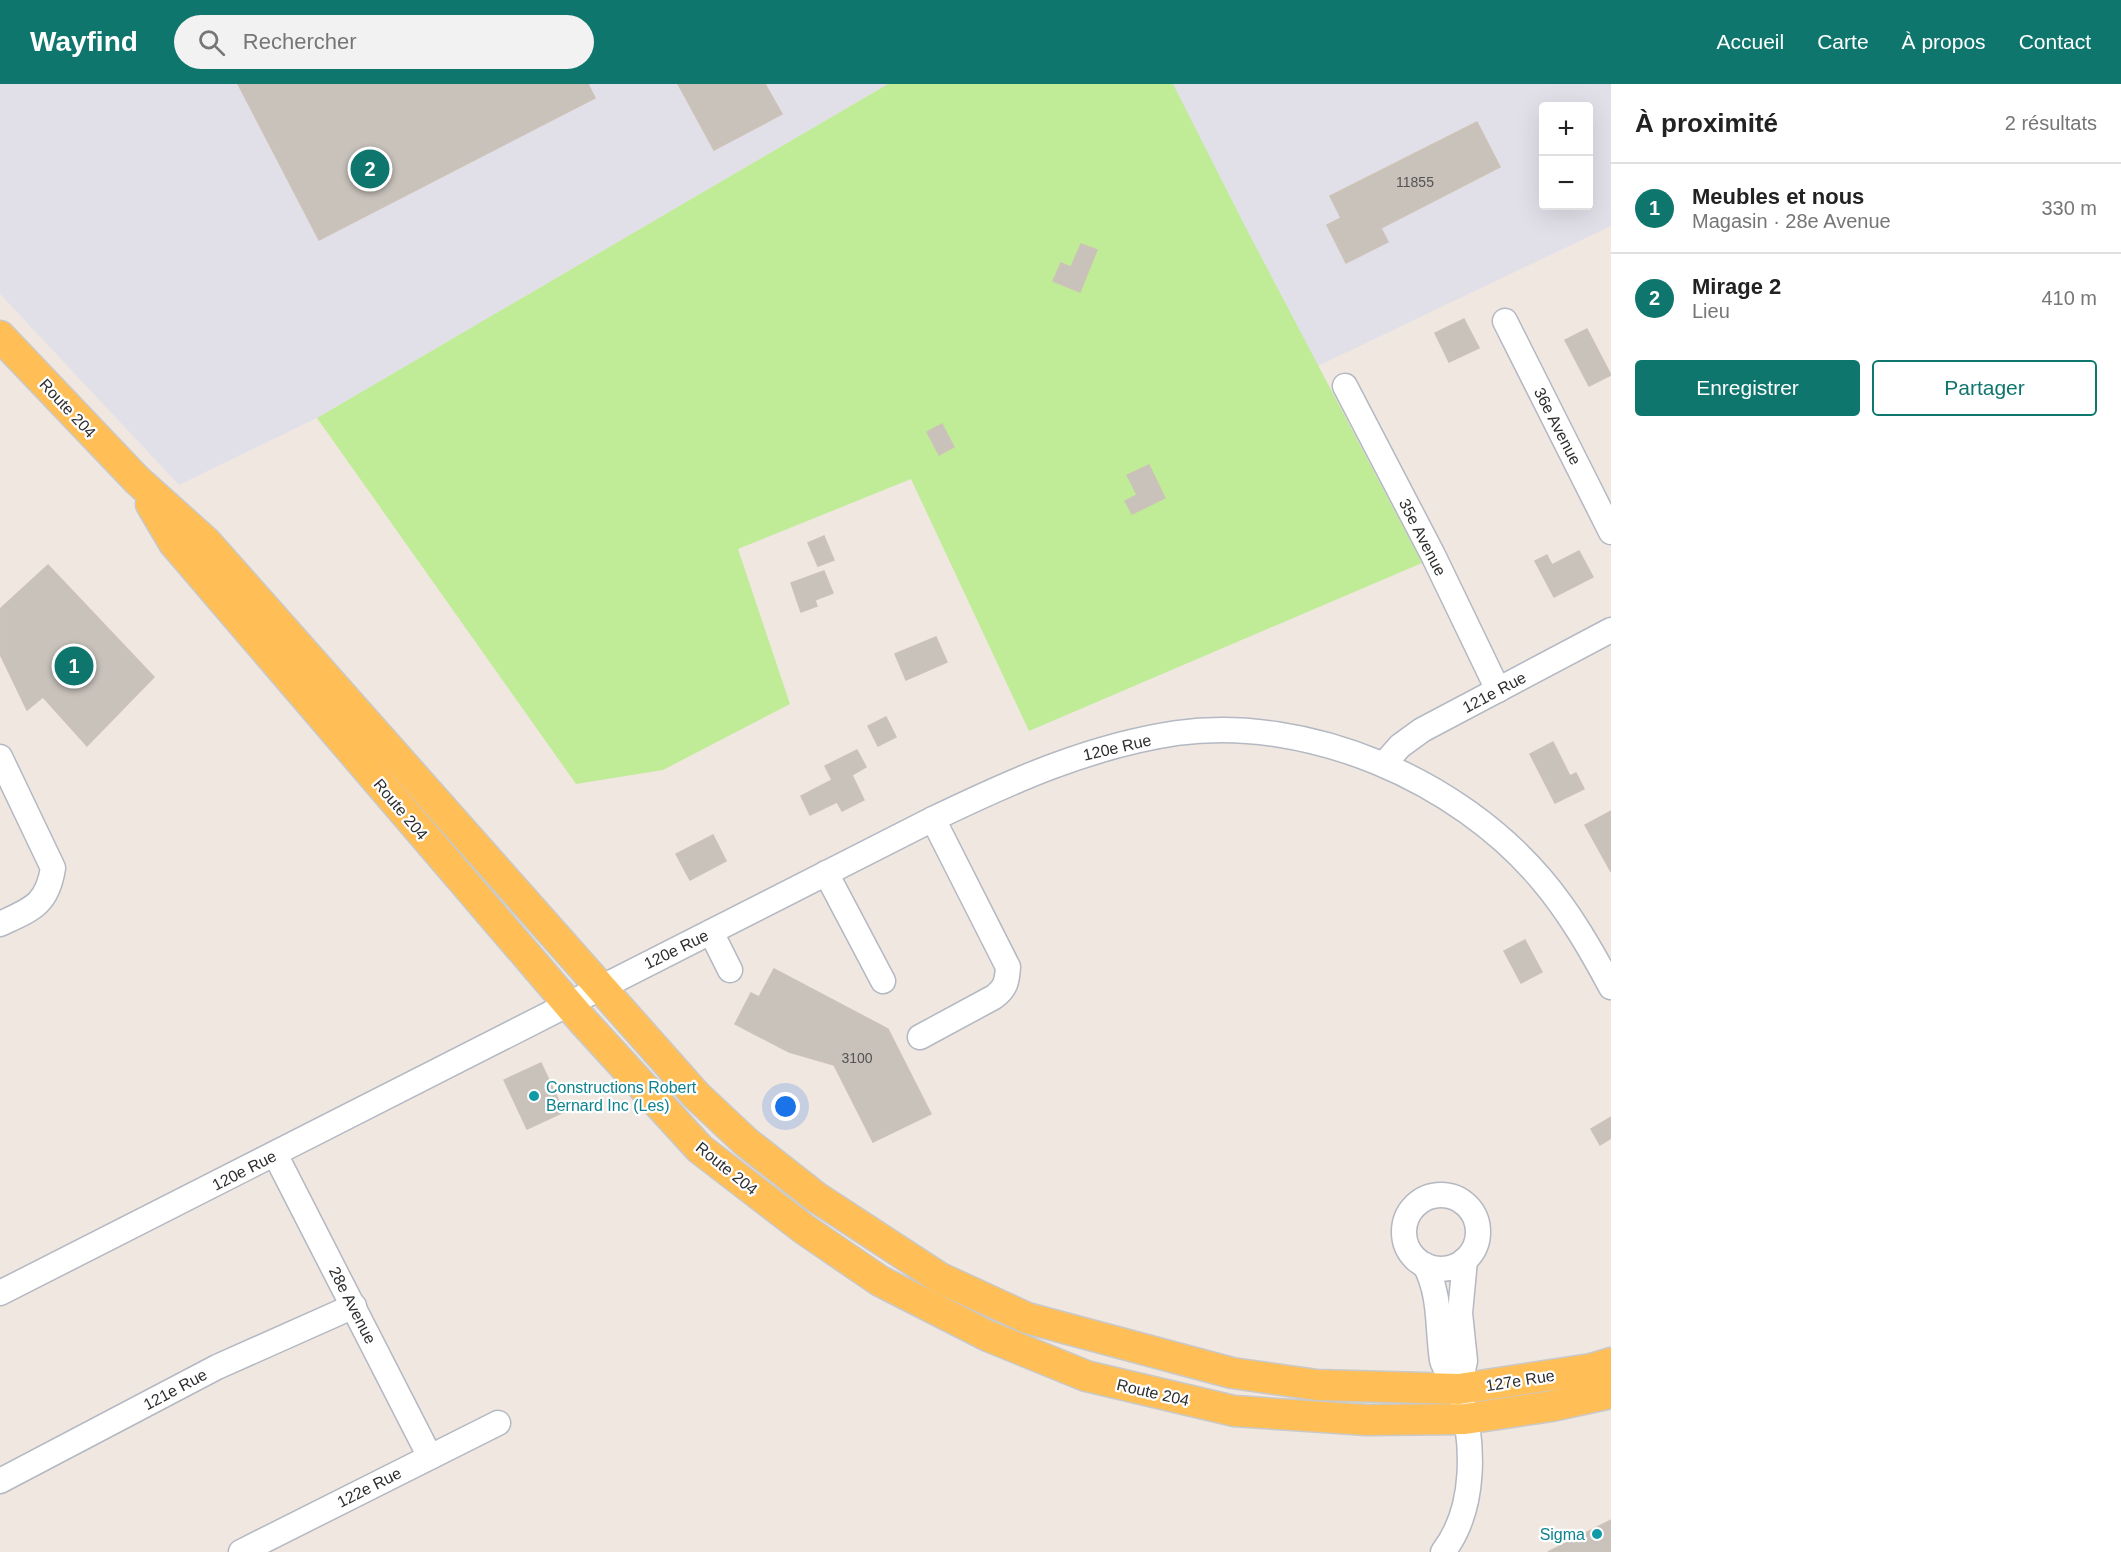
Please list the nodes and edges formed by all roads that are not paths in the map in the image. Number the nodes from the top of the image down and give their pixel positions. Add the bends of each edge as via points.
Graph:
1 (1505, 321) dead end
2 (0, 336) edge
3 (1345, 386) dead end
4 (137, 480) junction
5 (1611, 532) edge
6 (1611, 630) edge
7 (1498, 690) junction
8 (0, 757) edge
9 (1384, 764) junction
10 (933, 819) junction
11 (826, 873) junction
12 (0, 924) edge
13 (711, 932) junction
14 (730, 970) dead end
15 (883, 981) dead end
16 (599, 987) junction
17 (1611, 987) edge
18 (570, 1002) junction
19 (920, 1037) dead end
20 (275, 1154) junction
21 (1465, 1260) junction
22 (1425, 1264) junction
23 (0, 1293) edge
24 (354, 1306) junction
25 (1611, 1363) edge
26 (1460, 1389) junction
27 (1611, 1393) edge
28 (1465, 1419) junction
29 (498, 1423) dead end
30 (430, 1457) junction
31 (0, 1481) edge
32 (241, 1552) edge
33 (1443, 1552) edge

1 - 5 street, 36e Avenue
2 - 4 main road, Route 204
3 - 7 street, 35e Avenue
4 - 16 main road, Route 204 via 214,551
4 - 18 main road, Route 204 via 174,543
6 - 7 street, 121e Rue
7 - 9 street, 121e Rue via 1422,730
8 - 12 street via 53,868 50,886 41,902
9 - 10 street, 120e Rue via 1285,736 1232,731 1179,733 1069,758
9 - 17 street via 1440,793 1542,879 1573,921
10 - 11 street, 120e Rue
10 - 19 street via 1008,966 1003,990
11 - 13 street, 120e Rue
11 - 15 street
13 - 14 street
13 - 16 street, 120e Rue
16 - 18 street, 120e Rue
16 - 26 main road, Route 204 via 696,1095 746,1142 816,1197 951,1283 1027,1318 1232,1373 1317,1385
18 - 20 street, 120e Rue
18 - 28 main road, Route 204 via 700,1149 804,1229 880,1281 988,1336 1086,1376 1234,1411 1367,1420
20 - 23 street, 120e Rue
20 - 24 street, 28e Avenue
21 - 22 street via 1446,1268
21 - 22 street via 1477,1242 1472,1210 1454,1197 1432,1196 1413,1208 1405,1228 1409,1250
21 - 26 street via 1460,1313 1465,1362
22 - 26 street via 1436,1294 1442,1362
24 - 30 street, 28e Avenue
24 - 31 street, 121e Rue via 218,1367
25 - 26 main road, 127e Rue
26 - 28 street
27 - 28 main road, 127e Rue
28 - 33 street via 1470,1480 1459,1521
29 - 30 street, 122e Rue
30 - 32 street, 122e Rue

